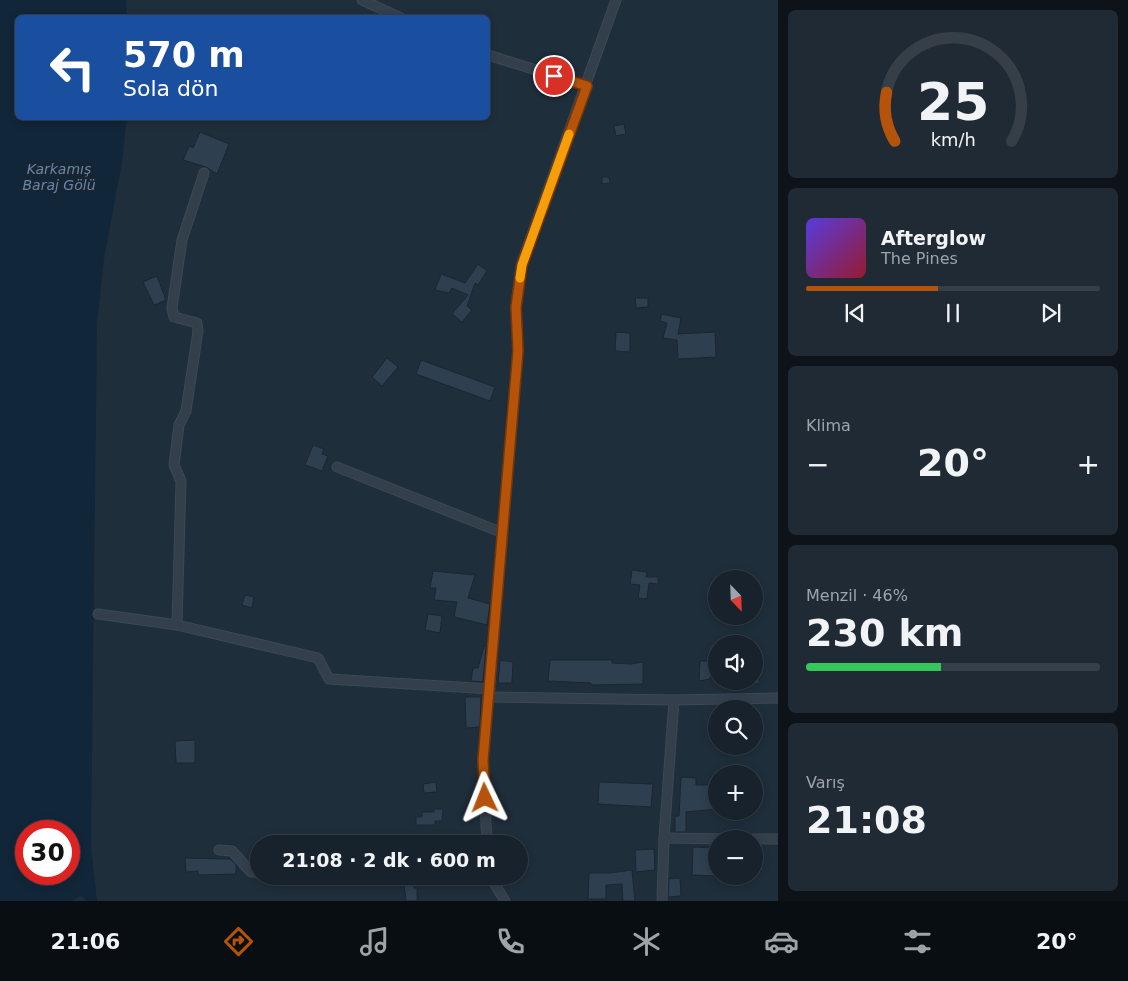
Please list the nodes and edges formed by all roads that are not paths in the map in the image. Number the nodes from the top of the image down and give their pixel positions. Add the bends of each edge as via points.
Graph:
1 (362, 0) edge
2 (616, 0) edge
3 (394, 15) edge
4 (490, 56) edge
5 (587, 86) junction
6 (204, 173) dead end
7 (337, 468) dead end
8 (503, 532) junction
9 (98, 614) dead end
10 (177, 625) junction
11 (489, 693) junction
12 (778, 698) edge
13 (674, 700) junction
14 (487, 835) edge
15 (664, 838) junction
16 (708, 839) edge
17 (763, 839) edge
18 (778, 839) edge
19 (219, 850) dead end
20 (250, 871) edge
21 (495, 885) edge
22 (505, 901) edge
23 (662, 901) edge

1 - 3 street
2 - 5 street
4 - 5 street
5 - 8 street via 522,265 516,307 518,351
6 - 10 street via 182,240 172,308 174,317 196,323 198,331 174,465 181,481
7 - 8 street
8 - 11 street
9 - 10 street
10 - 11 street via 318,658 329,679
11 - 13 street
11 - 14 street via 483,760
12 - 13 street
13 - 15 street
15 - 16 street
15 - 23 street
17 - 18 street
19 - 20 street via 232,851
21 - 22 street

